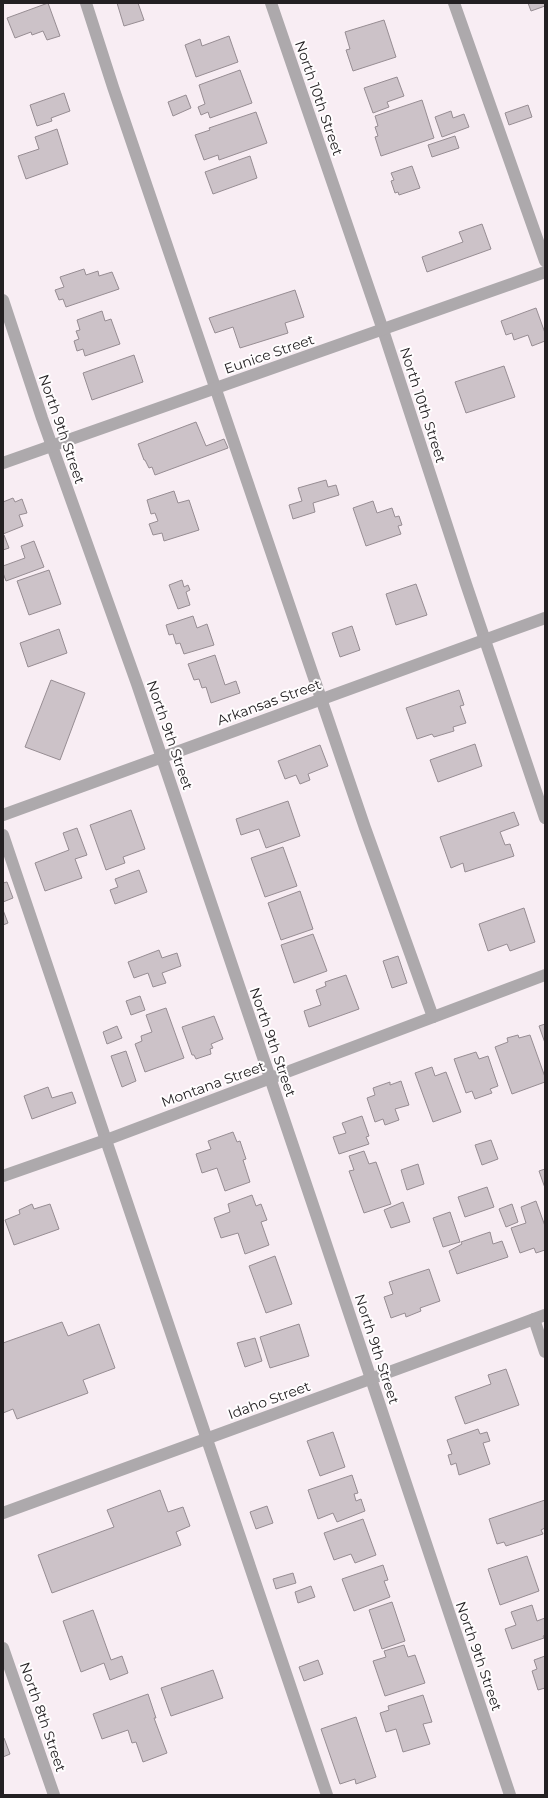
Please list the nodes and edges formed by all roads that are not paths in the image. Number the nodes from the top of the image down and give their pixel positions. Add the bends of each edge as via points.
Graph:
1 (86, 3) edge
2 (271, 3) edge
3 (454, 3) edge
4 (545, 261) edge
5 (545, 272) edge
6 (3, 300) edge
7 (383, 330) junction
8 (216, 388) junction
9 (52, 446) junction
10 (3, 463) edge
11 (545, 618) edge
12 (485, 640) junction
13 (321, 699) junction
14 (161, 756) junction
15 (3, 815) edge
16 (545, 818) edge
17 (3, 835) edge
18 (545, 975) edge
19 (433, 1017) junction
20 (270, 1079) junction
21 (106, 1140) junction
22 (3, 1176) edge
23 (539, 1317) edge
24 (545, 1352) edge
25 (371, 1379) junction
26 (206, 1439) junction
27 (3, 1513) edge
28 (3, 1648) edge
29 (54, 1795) edge
30 (327, 1795) edge
31 (510, 1795) edge

1 - 8 street
2 - 7 street, North 10th Street
3 - 4 street
5 - 7 street, Eunice Street
6 - 9 street, North 9th Street
7 - 8 street, Eunice Street
7 - 12 street, North 10th Street
8 - 9 street, Eunice Street
8 - 13 street
9 - 10 street, Eunice Street
9 - 14 street, North 9th Street
11 - 12 street, Arkansas Street
12 - 13 street, Arkansas Street
12 - 16 street, North 10th Street
13 - 14 street, Arkansas Street
13 - 19 street
14 - 15 street, Arkansas Street
14 - 20 street, North 9th Street
17 - 21 street
18 - 19 street, Montana Street
19 - 20 street, Montana Street
20 - 21 street, Montana Street
20 - 25 street, North 9th Street
21 - 22 street, Montana Street
21 - 26 street
23 - 24 street
23 - 25 street, Idaho Street
25 - 26 street, Idaho Street
25 - 31 street, North 9th Street
26 - 27 street, Idaho Street
26 - 30 street
28 - 29 street, North 8th Street

